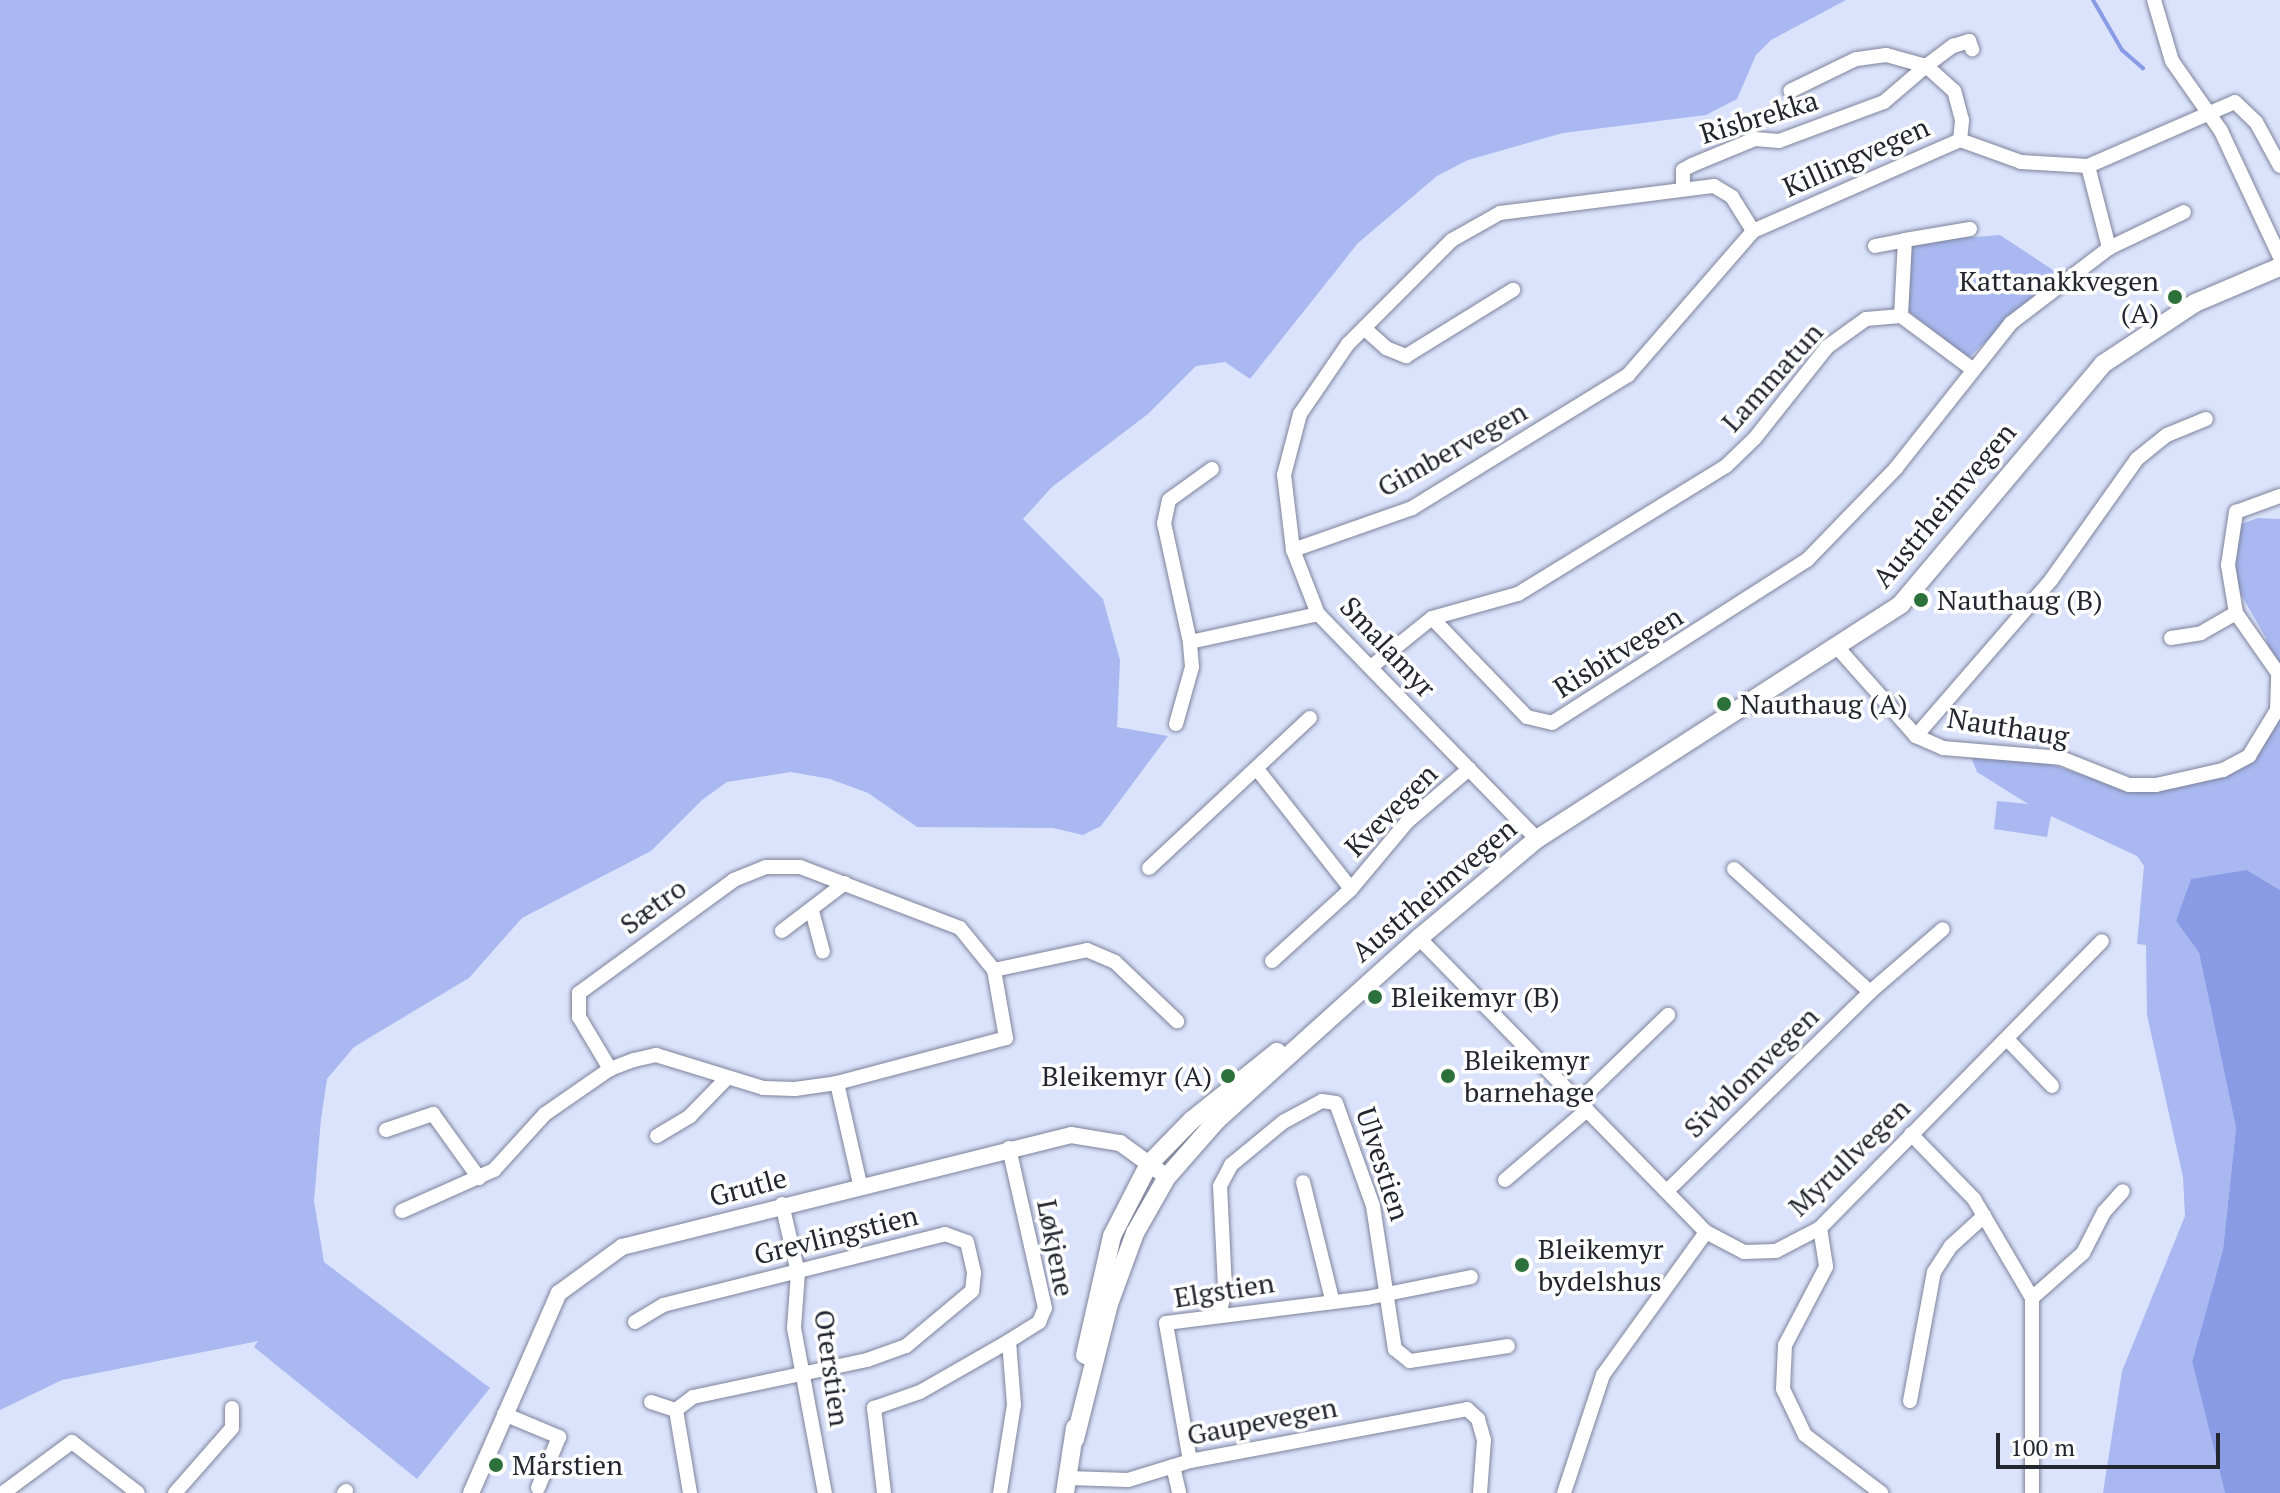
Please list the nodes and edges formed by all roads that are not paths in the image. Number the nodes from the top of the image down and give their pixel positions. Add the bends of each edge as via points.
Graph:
1 (2154, 0) edge
2 (1972, 49) dead end
3 (1926, 66) junction
4 (1790, 91) dead end
5 (2207, 115) junction
6 (1960, 140) junction
7 (2088, 166) junction
8 (2280, 166) edge
9 (1683, 189) junction
10 (2184, 212) dead end
11 (1970, 229) dead end
12 (1753, 231) junction
13 (1905, 240) junction
14 (1875, 246) dead end
15 (2109, 248) junction
16 (2280, 257) edge
17 (2280, 267) edge
18 (1513, 290) dead end
19 (1901, 316) junction
20 (1364, 328) junction
21 (1972, 369) junction
22 (1628, 375) joint
23 (2206, 419) dead end
24 (1212, 469) dead end
25 (2280, 496) edge
26 (1293, 550) junction
27 (2236, 613) junction
28 (1318, 614) junction
29 (1432, 618) junction
30 (2171, 638) dead end
31 (1190, 642) junction
32 (1837, 647) junction
33 (1371, 667) junction
34 (1310, 718) dead end
35 (1176, 724) dead end
36 (1916, 736) junction
37 (1257, 769) junction
38 (1469, 769) junction
39 (1537, 839) junction
40 (1149, 868) dead end
41 (1734, 869) dead end
42 (845, 883) junction
43 (1351, 889) junction
44 (812, 911) junction
45 (1943, 929) dead end
46 (782, 931) dead end
47 (1419, 938) junction
48 (2102, 941) dead end
49 (823, 952) dead end
50 (1272, 961) dead end
51 (994, 970) junction
52 (1870, 992) junction
53 (1338, 1009) junction
54 (1668, 1015) dead end
55 (1177, 1021) dead end
56 (2007, 1039) junction
57 (610, 1069) junction
58 (727, 1078) junction
59 (837, 1083) junction
60 (2052, 1086) dead end
61 (1583, 1105) junction
62 (386, 1130) dead end
63 (1911, 1134) junction
64 (657, 1136) dead end
65 (1009, 1148) junction
66 (1149, 1164) junction
67 (1167, 1177) junction
68 (479, 1178) junction
69 (1505, 1180) dead end
70 (1303, 1182) dead end
71 (860, 1184) junction
72 (1668, 1190) junction
73 (2123, 1191) dead end
74 (782, 1204) junction
75 (402, 1211) dead end
76 (1984, 1216) junction
77 (1820, 1228) junction
78 (1706, 1232) junction
79 (798, 1273) junction
80 (1471, 1277) dead end
81 (1383, 1294) junction
82 (2032, 1298) junction
83 (1332, 1299) junction
84 (1220, 1313) junction
85 (635, 1322) dead end
86 (1009, 1341) junction
87 (1508, 1346) dead end
88 (805, 1372) junction
89 (1910, 1401) dead end
90 (651, 1402) dead end
91 (232, 1408) dead end
92 (676, 1410) junction
93 (504, 1414) junction
94 (1075, 1439) junction
95 (1190, 1461) junction
96 (1173, 1466) junction
97 (1066, 1486) edge
98 (1127, 1487) edge
99 (538, 1488) dead end
100 (1873, 1491) edge
101 (3, 1493) edge
102 (138, 1493) edge
103 (175, 1493) edge
104 (471, 1493) edge
105 (690, 1493) edge
106 (825, 1493) edge
107 (884, 1493) edge
108 (1000, 1493) edge
109 (1179, 1493) edge
110 (1480, 1493) edge
111 (1564, 1493) edge
112 (2032, 1493) edge

1 - 5 street via 2172,61
2 - 3 street, Risbrekka via 1969,41 1953,46
3 - 4 street, Risbrekka via 1886,55 1856,59
3 - 6 street, Risbrekka via 1954,91 1962,120
3 - 9 street, Risbrekka via 1884,102 1779,141 1755,139 1692,165 1683,170
5 - 7 street, Killingvegen
5 - 8 street, Killingvegen via 2229,103 2246,109
5 - 16 street via 2221,131
6 - 7 street, Killingvegen via 2021,162
6 - 12 street, Killingvegen
7 - 15 street
9 - 12 street via 1724,190
9 - 20 street, Smalamyr via 1516,210 1452,240
10 - 15 street
11 - 13 street
12 - 22 street, Killingvegen
13 - 14 street
13 - 19 street
15 - 21 street via 2011,323
17 - 32 main road, Austrheimvegen via 2195,303 2103,364 1901,604
18 - 20 street via 1406,356 1386,348
19 - 21 street
19 - 29 street, Lammatun via 1866,319 1827,347 1726,466 1518,594
20 - 26 street, Smalamyr via 1300,414 1284,475
21 - 29 street, Risbitvegen via 1896,468 1807,560 1552,723 1527,717
22 - 26 street, Gimbervegen via 1412,508
23 - 36 street, Nauthaug via 2167,435 2137,459 2051,580
24 - 31 street via 1169,500 1164,523
25 - 27 street, Nauthaug via 2236,512 2228,565
26 - 28 street, Smalamyr
27 - 30 street via 2201,633
27 - 36 street, Nauthaug via 2278,673 2277,710 2249,756 2223,770 2156,785 2129,785 2061,758 1943,748
28 - 31 street
28 - 33 street, Smalamyr
29 - 33 street
31 - 35 street via 1192,667
32 - 36 street, Nauthaug
32 - 39 main road, Austrheimvegen
33 - 38 street, Smalamyr
34 - 37 street
37 - 40 street
37 - 43 street, Kvevegen
38 - 39 street, Smalamyr
38 - 43 street, Kvevegen via 1407,822
39 - 47 main road, Austrheimvegen
41 - 52 street
42 - 44 street
42 - 51 street, Sætro via 945,918 973,939
42 - 57 street, Sætro via 800,867 766,867 734,880 586,985 575,1006
43 - 50 street, Kvevegen
44 - 46 street
44 - 49 street
45 - 52 street, Sivblomvegen
47 - 53 main road, Austrheimvegen
47 - 61 street, Myrullvegen
48 - 56 street, Myrullvegen
51 - 55 street via 1087,950 1115,962
51 - 59 street, Sætro via 1006,1038
52 - 72 street, Sivblomvegen
53 - 66 main road, Austrheimvegen via 1318,1019 1192,1120
53 - 67 main road, Austrheimvegen via 1217,1120
54 - 61 street
56 - 60 street
56 - 63 street, Myrullvegen
57 - 58 street, Sætro via 656,1055
57 - 68 street, Sætro via 545,1114 514,1152
58 - 59 street, Sætro via 763,1088
58 - 64 street via 690,1116
59 - 71 street
61 - 69 street
61 - 72 street, Myrullvegen
62 - 68 street via 433,1114
63 - 76 street
63 - 77 street, Myrullvegen
65 - 66 street, Grutle via 1071,1135 1096,1137 1120,1143
65 - 71 street, Grutle
65 - 86 street, Løkjene via 1045,1308 1039,1322
66 - 67 street, Grutle
66 - 94 main road, Austrheimvegen via 1101,1270
67 - 94 main road, Austrheimvegen via 1120,1266
68 - 75 street, Sætro
70 - 83 street
71 - 74 street, Grutle
72 - 78 street, Myrullvegen
73 - 82 street via 2104,1212 2083,1253
74 - 79 street, Oterstien
74 - 93 street, Grutle via 622,1247 589,1267 559,1293
76 - 82 street
76 - 89 street via 1951,1246 1934,1272
77 - 78 street, Myrullvegen via 1776,1251 1744,1252
77 - 100 street via 1826,1267 1785,1345 1783,1389 1805,1435
78 - 111 street via 1603,1375
79 - 85 street, Grevlingstien via 663,1305
79 - 88 street, Oterstien via 794,1328
79 - 88 street, Grevlingstien via 945,1234 967,1242 974,1273 972,1291 906,1346
80 - 81 street, Elgstien
81 - 83 street, Elgstien
81 - 84 street, Ulvestien via 1387,1278 1373,1206 1336,1103 1322,1101 1260,1140 1231,1165 1220,1186 1225,1288
81 - 87 street, Ulvestien via 1395,1349 1403,1359
82 - 112 street
83 - 84 street, Elgstien
84 - 95 street, Elgstien via 1166,1323
86 - 107 street, Løkjene via 920,1392 874,1408
86 - 108 street via 1014,1405
88 - 92 street, Grevlingstien via 693,1397
88 - 106 street, Oterstien
90 - 92 street
91 - 103 street via 232,1428
92 - 105 street
93 - 99 street via 559,1437
93 - 104 street, Grutle
94 - 97 main road, Austrheimvegen
95 - 96 street, Gaupevegen
95 - 110 street, Gaupevegen via 1467,1409 1478,1419 1484,1440
96 - 98 street, Gaupevegen
96 - 109 street
97 - 98 street, Gaupevegen
101 - 102 street via 72,1442

